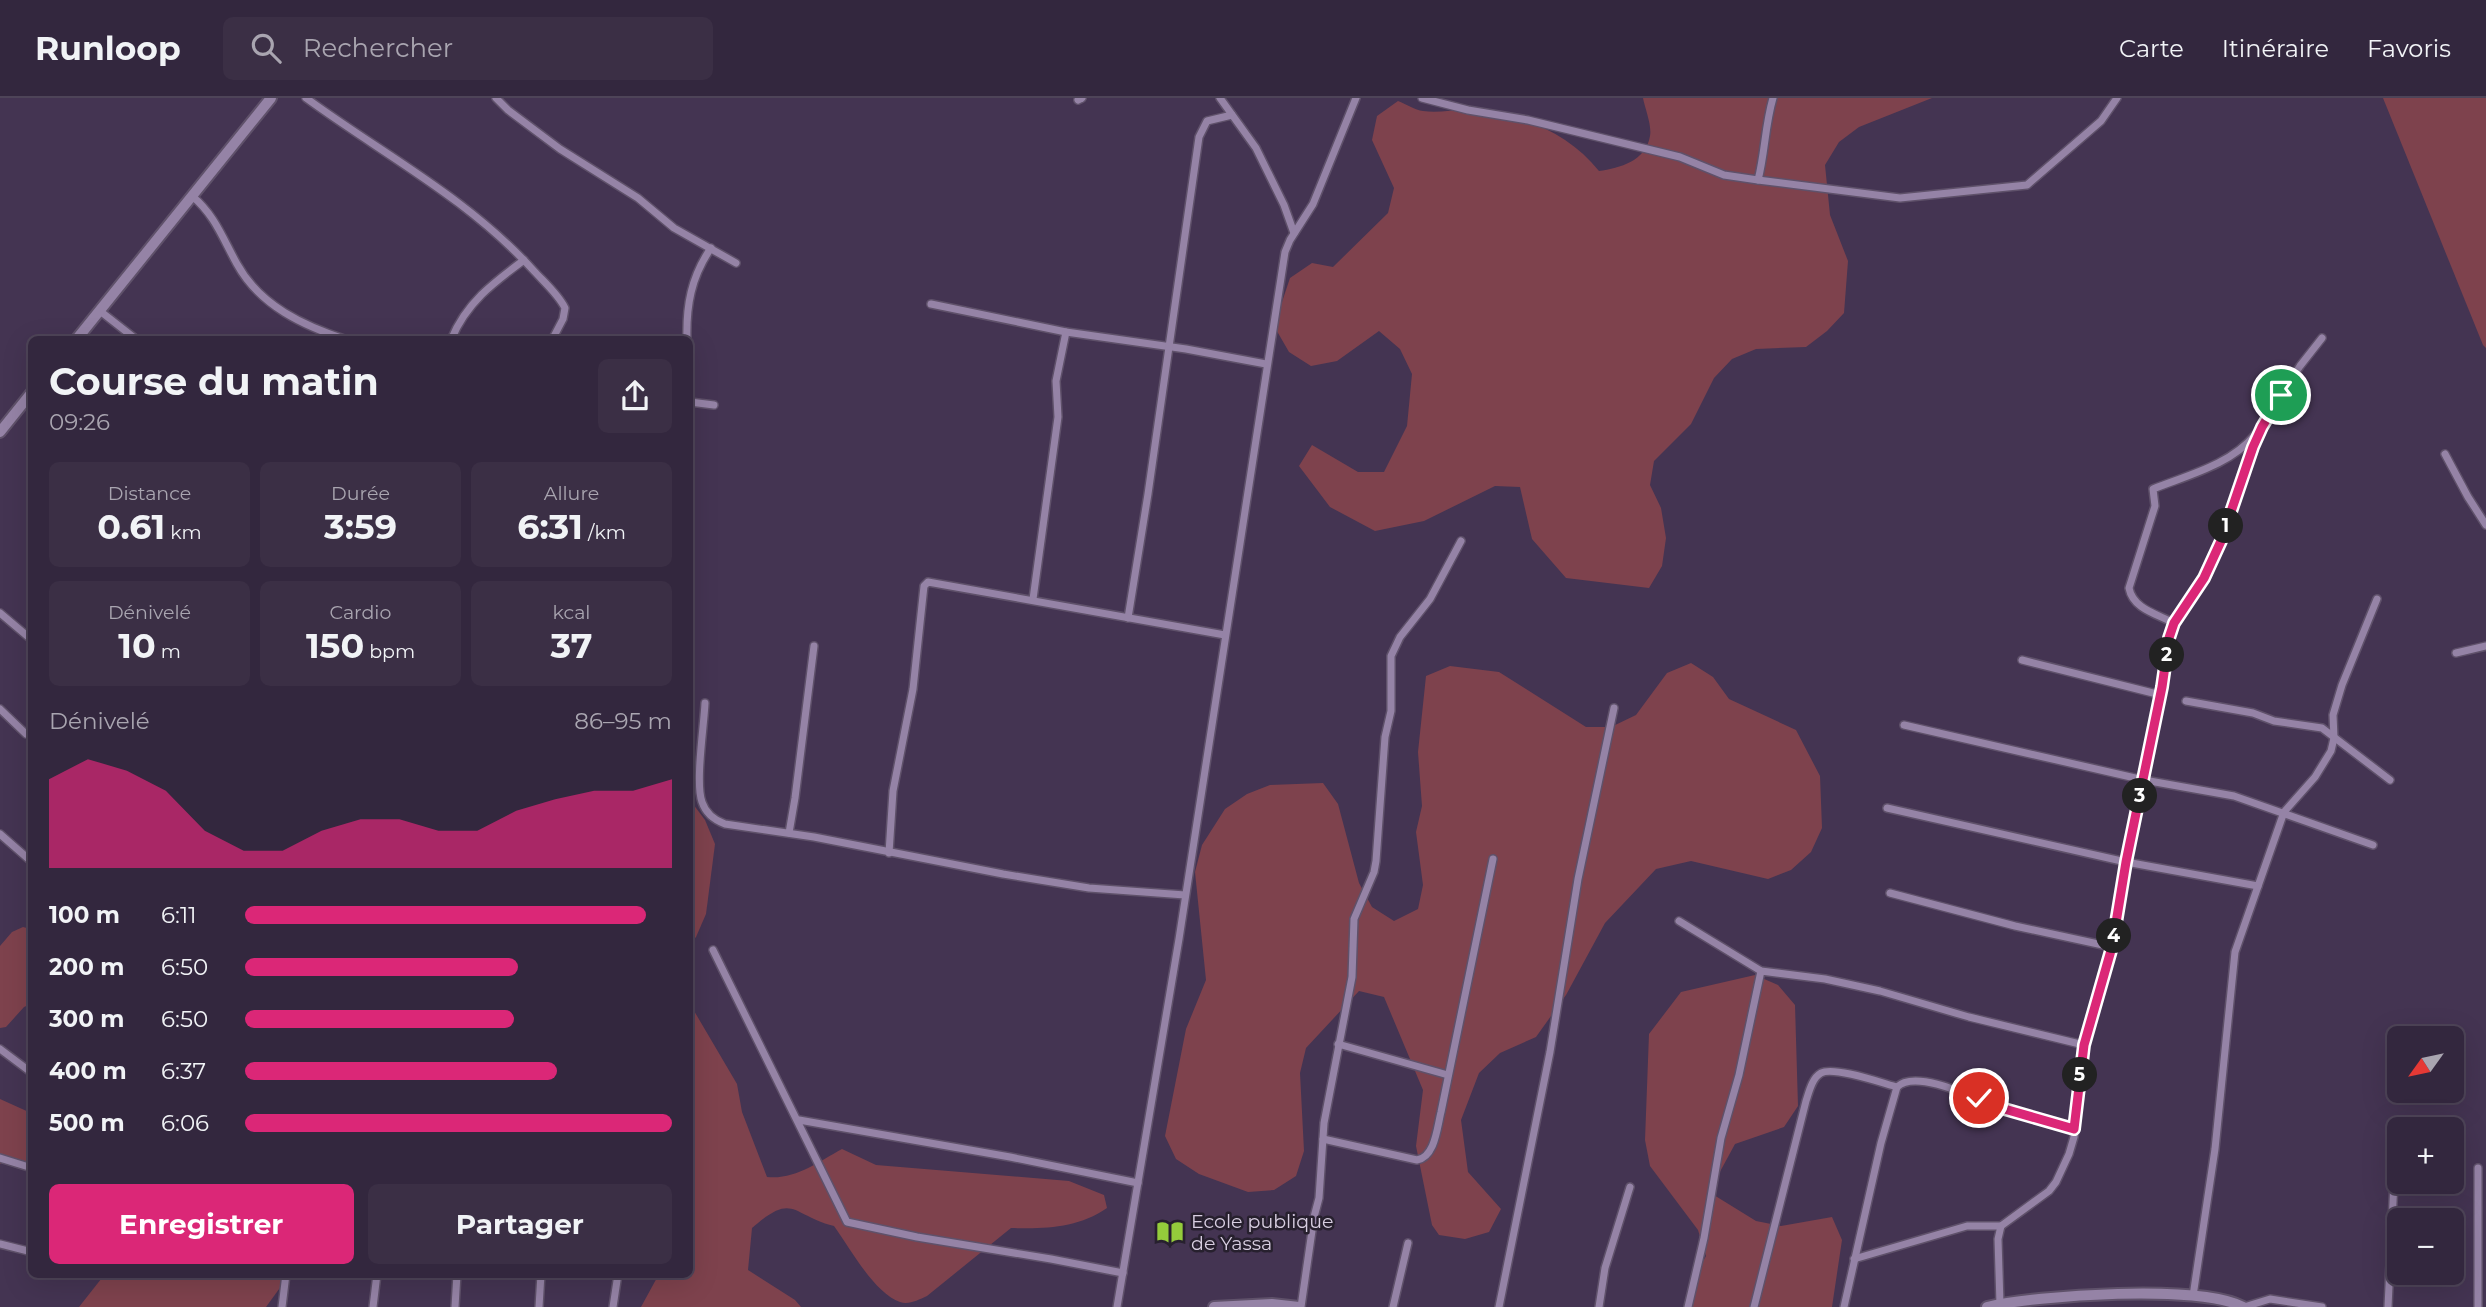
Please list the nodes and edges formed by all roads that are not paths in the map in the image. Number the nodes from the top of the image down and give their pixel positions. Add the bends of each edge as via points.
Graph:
1 (271, 98) edge
2 (306, 98) edge
3 (496, 98) edge
4 (1220, 98) edge
5 (1356, 98) edge
6 (1422, 98) edge
7 (1455, 98) edge
8 (1773, 98) edge
9 (2117, 98) edge
10 (1448, 106) junction
11 (1232, 115) junction
12 (1758, 180) junction
13 (192, 196) junction
14 (1294, 233) junction
15 (711, 248) junction
16 (524, 260) junction
17 (736, 263) dead end
18 (931, 304) dead end
19 (100, 312) junction
20 (1066, 332) junction
21 (79, 336) edge
22 (132, 336) edge
23 (336, 336) edge
24 (452, 336) edge
25 (554, 336) edge
26 (687, 336) edge
27 (2322, 338) dead end
28 (1168, 347) junction
29 (1266, 364) junction
30 (28, 397) edge
31 (693, 402) edge
32 (714, 405) dead end
33 (2262, 427) junction
34 (0, 432) edge
35 (2445, 454) dead end
36 (2486, 525) edge
37 (1461, 541) dead end
38 (1032, 599) junction
39 (2377, 599) dead end
40 (0, 613) edge
41 (1128, 618) junction
42 (2174, 623) junction
43 (1225, 635) junction
44 (28, 637) edge
45 (814, 646) dead end
46 (2486, 646) edge
47 (2456, 653) dead end
48 (2022, 660) dead end
49 (2161, 695) junction
50 (2186, 701) dead end
51 (705, 703) dead end
52 (1614, 708) dead end
53 (0, 709) edge
54 (1904, 725) dead end
55 (26, 734) dead end
56 (2334, 738) junction
57 (2144, 780) junction
58 (2390, 780) dead end
59 (1887, 808) dead end
60 (2284, 812) junction
61 (789, 833) junction
62 (0, 834) edge
63 (2373, 845) dead end
64 (889, 853) junction
65 (28, 858) edge
66 (1493, 859) dead end
67 (2126, 862) junction
68 (2258, 886) junction
69 (1890, 893) dead end
70 (1185, 895) junction
71 (1679, 921) dead end
72 (2112, 947) junction
73 (713, 950) dead end
74 (1761, 971) junction
75 (1338, 1044) junction
76 (2084, 1045) junction
77 (0, 1049) edge
78 (28, 1070) edge
79 (1448, 1074) junction
80 (1897, 1087) junction
81 (799, 1120) junction
82 (2074, 1129) junction
83 (1323, 1139) junction
84 (0, 1158) edge
85 (28, 1167) edge
86 (2479, 1168) dead end
87 (1138, 1184) junction
88 (1630, 1187) dead end
89 (2393, 1194) edge
90 (2001, 1226) junction
91 (1408, 1243) dead end
92 (0, 1244) edge
93 (28, 1251) edge
94 (1854, 1259) junction
95 (1123, 1273) junction
96 (286, 1278) edge
97 (377, 1278) edge
98 (457, 1278) edge
99 (541, 1278) edge
100 (617, 1278) edge
101 (2193, 1296) junction
102 (2000, 1304) junction
103 (282, 1307) edge
104 (373, 1307) edge
105 (455, 1307) edge
106 (538, 1307) edge
107 (613, 1307) edge
108 (1117, 1307) edge
109 (1213, 1307) edge
110 (1295, 1307) edge
111 (1393, 1307) edge
112 (1499, 1307) edge
113 (1599, 1307) edge
114 (1688, 1307) edge
115 (1754, 1307) edge
116 (1844, 1307) edge
117 (1987, 1307) edge
118 (2243, 1307) edge
119 (2322, 1307) edge
120 (2388, 1307) edge
121 (2478, 1307) edge

1 - 13 main road
2 - 16 street via 436,185 496,231
3 - 15 street via 560,149
4 - 11 street
5 - 14 street via 1312,204
6 - 10 street
7 - 10 street
8 - 12 street
9 - 12 street via 2101,121 2027,185 1900,198
10 - 12 street via 1528,120 1680,157 1724,175
11 - 14 street via 1256,148
11 - 28 street via 1207,121 1199,137
13 - 19 main road
13 - 23 street via 212,216 239,268 267,300 306,325
14 - 29 street via 1285,252
15 - 17 street
15 - 26 street via 689,297
16 - 24 street via 474,301
16 - 25 street via 565,308
18 - 20 street
19 - 21 main road
19 - 22 street
20 - 28 street
20 - 38 street via 1056,381 1058,417
27 - 33 street
28 - 29 street
28 - 41 street
29 - 43 street
30 - 34 main road
31 - 32 street
33 - 42 street via 2221,541 2204,578
33 - 42 street via 2243,449 2154,489 2155,506 2129,588 2137,605
35 - 36 street
37 - 75 street via 1430,599 1391,656 1391,711 1376,861 1354,919 1352,977
38 - 41 street
38 - 64 street via 926,583 913,690 894,783
39 - 56 street via 2342,685 2333,715
40 - 44 street
41 - 43 street
42 - 49 street
43 - 70 street
45 - 61 street
46 - 47 street
48 - 49 street
49 - 57 street
50 - 56 street via 2322,728
51 - 61 street via 699,791 708,813 725,824
52 - 112 street
53 - 55 street
54 - 57 street
56 - 58 street
56 - 60 street via 2315,777
57 - 60 street via 2213,791
57 - 67 street
59 - 67 street
60 - 63 street
60 - 68 street
61 - 64 street
62 - 65 street
64 - 70 street via 1089,888
66 - 79 street
67 - 68 street
67 - 72 street
68 - 101 street via 2235,952 2215,1149
69 - 72 street
70 - 87 street
71 - 74 street
72 - 76 street
73 - 81 street
74 - 76 street via 1880,991
74 - 114 street via 1721,1138
75 - 79 street
75 - 83 street
76 - 82 street
77 - 78 street
79 - 83 street via 1432,1148 1425,1157 1417,1160
80 - 82 street via 1915,1080 1933,1084
80 - 94 street
80 - 115 street via 1835,1071 1815,1078
81 - 87 street
81 - 95 street via 850,1224
82 - 90 street via 2056,1182
83 - 110 street via 1319,1198
84 - 85 street
86 - 121 street
87 - 95 street
88 - 113 street via 1605,1268
89 - 120 street
90 - 94 street via 1967,1226
90 - 102 street
91 - 111 street
92 - 93 street
94 - 116 street
95 - 108 street
96 - 103 street
97 - 104 street
98 - 105 street
99 - 106 street
100 - 107 street
101 - 102 main road via 2058,1298
101 - 118 main road
102 - 117 main road
109 - 110 main road
118 - 119 street via 2270,1299

